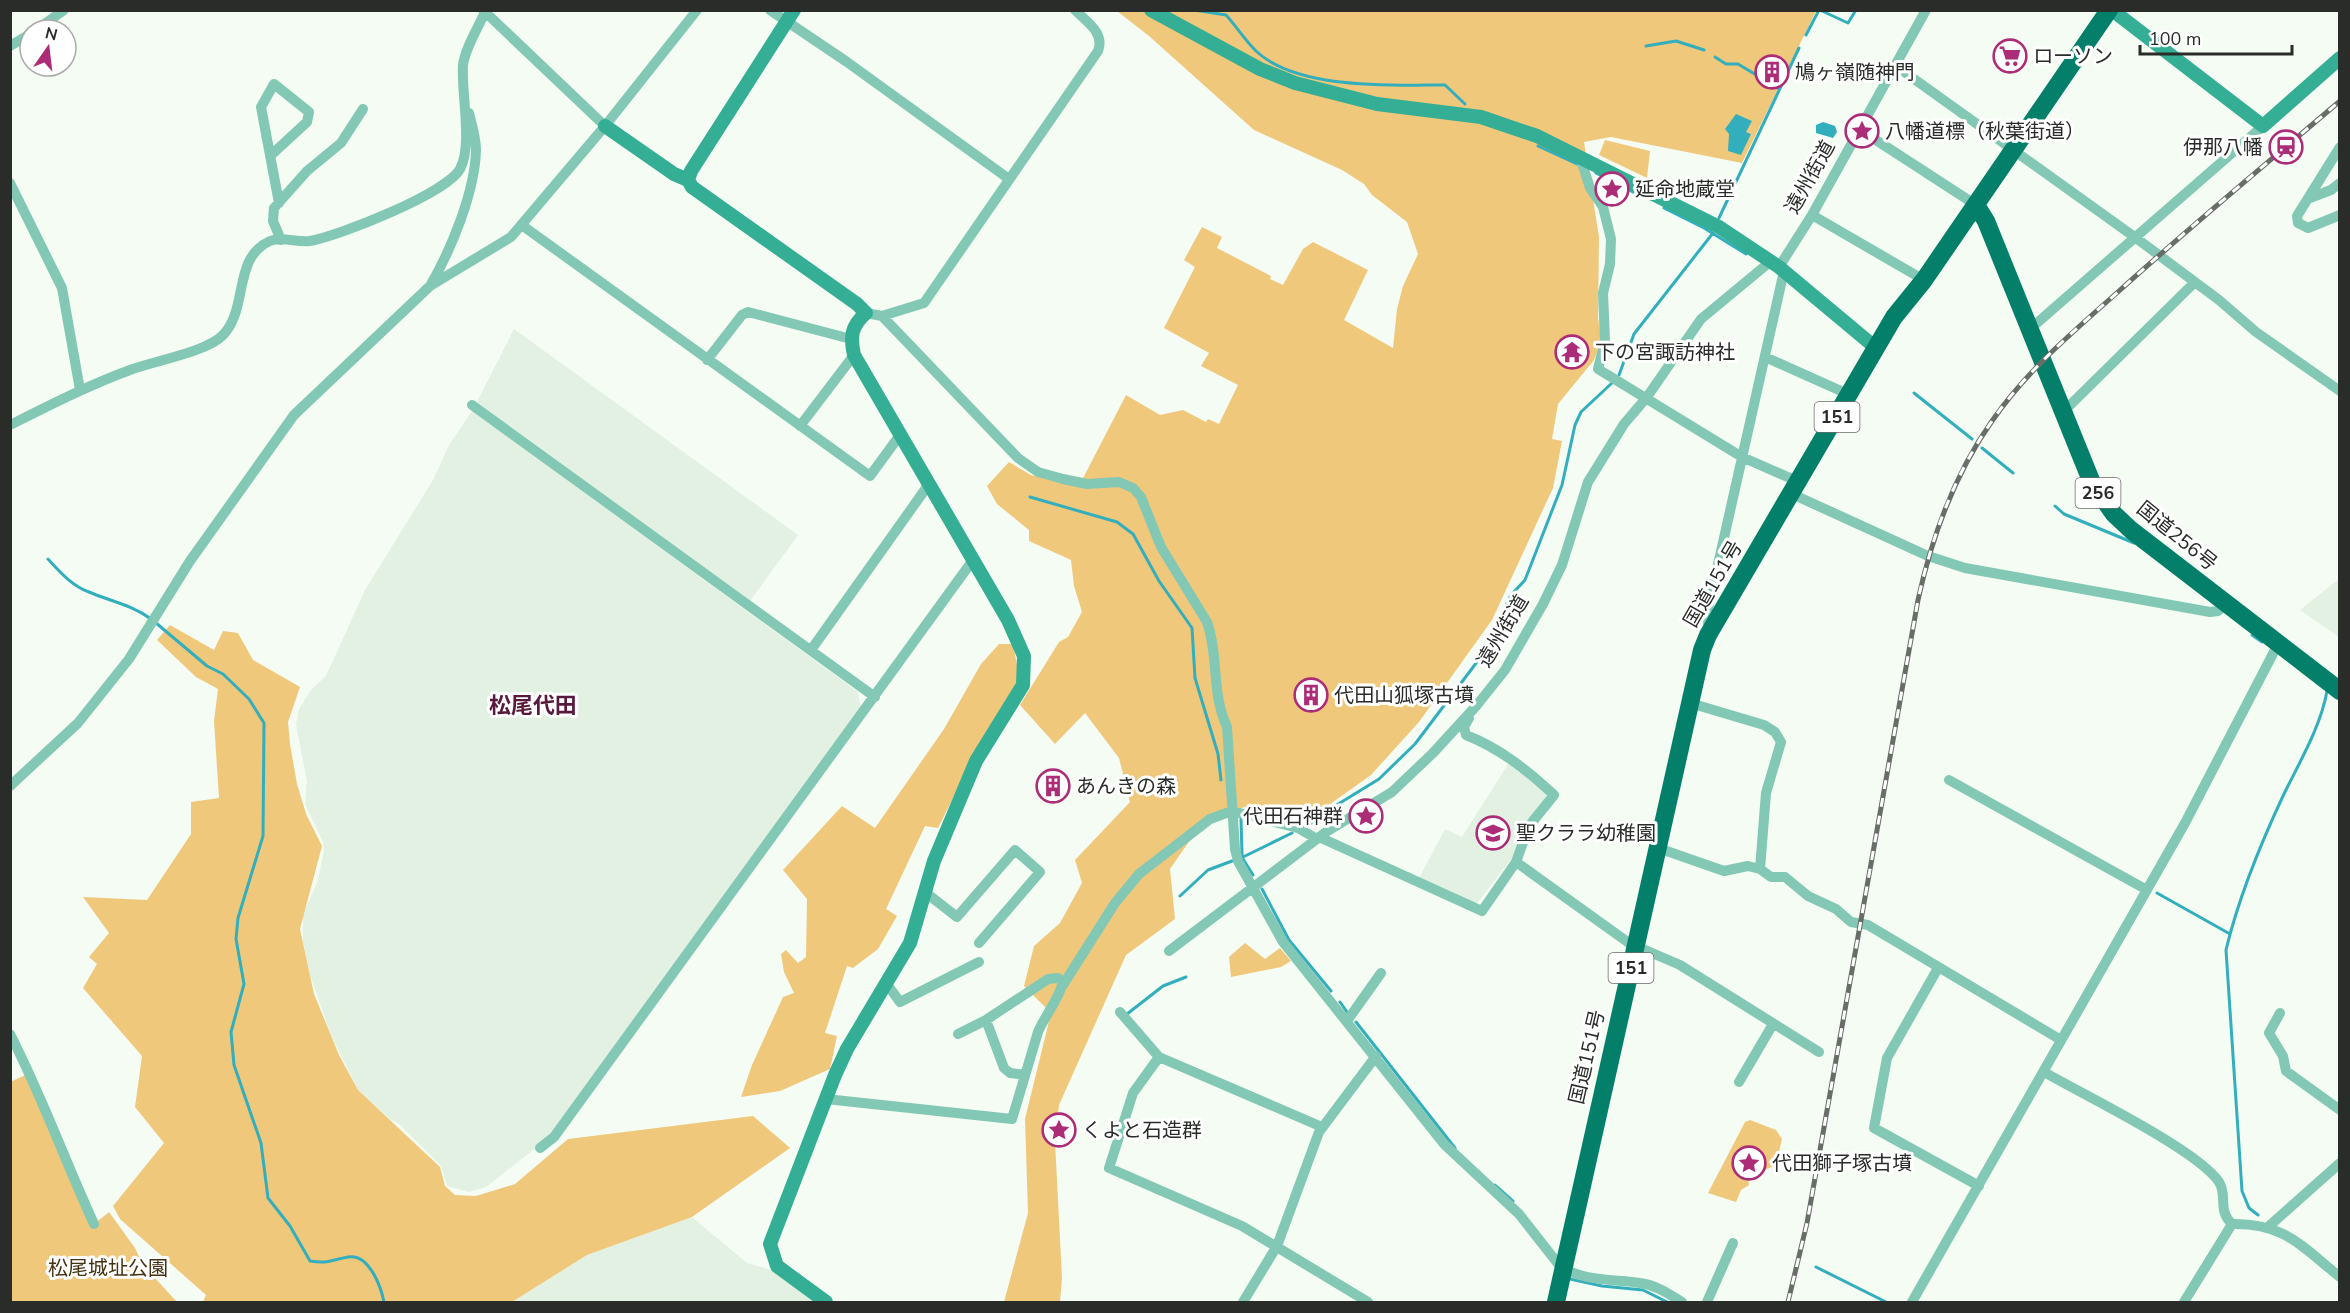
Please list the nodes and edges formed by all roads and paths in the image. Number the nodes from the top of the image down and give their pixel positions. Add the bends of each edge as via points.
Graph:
1 (697, 10) edge
2 (770, 10) edge
3 (794, 10) edge
4 (1075, 10) edge
5 (1151, 10) edge
6 (1926, 10) edge
7 (2111, 10) edge
8 (485, 11) edge
9 (785, 23) junction
10 (2340, 58) edge
11 (1896, 66) junction
12 (465, 92) junction
13 (363, 110) dead end
14 (605, 126) junction
15 (2263, 126) junction
16 (1859, 129) junction
17 (2340, 147) edge
18 (2013, 150) junction
19 (270, 156) junction
20 (1580, 157) junction
21 (1009, 179) junction
22 (688, 180) junction
23 (10, 183) edge
24 (2340, 183) edge
25 (2310, 198) junction
26 (279, 203) junction
27 (1976, 205) junction
28 (1812, 215) junction
29 (2340, 215) edge
30 (523, 225) junction
31 (2136, 238) junction
32 (281, 240) junction
33 (1778, 266) junction
34 (1924, 280) junction
35 (2194, 282) junction
36 (430, 286) junction
37 (866, 313) junction
38 (882, 316) junction
39 (2030, 329) junction
40 (851, 339) junction
41 (1876, 348) junction
42 (854, 355) junction
43 (1765, 357) junction
44 (707, 360) junction
45 (80, 390) junction
46 (2340, 392) edge
47 (1850, 395) junction
48 (1647, 397) junction
49 (471, 405) dead end
50 (2063, 412) junction
51 (10, 425) edge
52 (800, 426) junction
53 (900, 435) junction
54 (1742, 457) junction
55 (929, 484) junction
56 (1796, 488) junction
57 (973, 560) junction
58 (2226, 604) junction
59 (1708, 635) junction
60 (2278, 644) junction
61 (811, 650) junction
62 (2340, 691) edge
63 (875, 697) junction
64 (1690, 703) junction
65 (1477, 705) junction
66 (1466, 735) junction
67 (1433, 753) junction
68 (1949, 780) dead end
69 (10, 786) edge
70 (1232, 811) junction
71 (1318, 838) junction
72 (1658, 848) junction
73 (1516, 862) junction
74 (1760, 869) junction
75 (1254, 886) junction
76 (2147, 890) junction
77 (926, 892) junction
78 (979, 943) dead end
79 (1636, 946) junction
80 (1169, 951) dead end
81 (979, 962) dead end
82 (1938, 968) junction
83 (1381, 973) dead end
84 (886, 983) junction
85 (1063, 985) junction
86 (1120, 1012) dead end
87 (2280, 1013) dead end
88 (986, 1020) junction
89 (1347, 1021) junction
90 (1773, 1024) junction
91 (10, 1034) edge
92 (958, 1034) dead end
93 (2061, 1040) junction
94 (1819, 1052) dead end
95 (1376, 1056) junction
96 (1159, 1057) junction
97 (2044, 1072) junction
98 (1025, 1075) junction
99 (1739, 1082) dead end
100 (826, 1099) junction
101 (2340, 1110) edge
102 (1322, 1127) junction
103 (540, 1148) dead end
104 (2340, 1163) edge
105 (1979, 1186) junction
106 (94, 1224) dead end
107 (2232, 1224) junction
108 (2268, 1227) junction
109 (1733, 1244) dead end
110 (1276, 1246) junction
111 (1565, 1269) junction
112 (2340, 1276) edge
113 (826, 1302) edge
114 (1243, 1302) edge
115 (1368, 1302) edge
116 (1556, 1302) edge
117 (1682, 1302) edge
118 (1707, 1302) edge
119 (1912, 1302) edge
120 (2184, 1302) edge

1 - 14 street
2 - 9 street
3 - 9 street
4 - 21 street via 1100,36 1101,44
5 - 20 street via 1260,69 1295,82 1377,105 1481,117 1537,136
6 - 11 street, 遠州街道
7 - 15 street
7 - 18 highway, 国道151号 / 151
8 - 12 street via 463,63
8 - 14 street
9 - 21 street via 847,62
9 - 22 street
10 - 15 street
11 - 16 street, 遠州街道
11 - 18 street
12 - 32 street via 465,154 459,171 448,182 417,200 350,228 309,241
12 - 36 street via 476,142 471,184 441,268
13 - 26 street via 341,143 307,171
14 - 22 street
14 - 30 street
15 - 31 street
16 - 27 street
16 - 28 street, 遠州街道
17 - 25 street
18 - 27 highway, 国道151号 / 151
18 - 31 street
19 - 19 street via 307,122 309,112 274,84 261,107
19 - 26 street
20 - 33 street via 1689,210
20 - 48 street via 1590,188 1603,207 1611,239 1603,293 1605,341 1598,369
21 - 38 street via 924,303
22 - 37 street via 692,187
23 - 45 street via 62,288
24 - 25 street
25 - 29 street via 2297,216 2303,227
26 - 32 street via 274,208 273,221
27 - 34 highway, 国道151号 / 151
27 - 39 highway, 国道256号 / 256
28 - 33 street, 遠州街道
28 - 34 street
30 - 36 street via 511,237
30 - 44 street
31 - 35 street
31 - 39 street
32 - 45 street via 271,240 249,257 231,326 221,338
33 - 41 street
33 - 43 street, 遠州街道
33 - 48 street, 遠州街道 via 1701,319
34 - 41 highway, 国道151号 / 151 via 1894,317
35 - 46 street
35 - 50 street
36 - 69 street via 294,415 190,561 129,659 78,723
37 - 38 street
37 - 40 street via 855,325
38 - 70 street via 1038,472 1087,484 1119,482 1137,492 1161,547 1212,635 1219,710 1227,727
39 - 50 highway, 国道256号 / 256
40 - 42 street
40 - 44 street via 748,312
41 - 47 highway, 国道151号 / 151
42 - 52 street
42 - 53 street
43 - 47 street
43 - 54 street, 遠州街道
44 - 52 street
45 - 51 street
47 - 56 highway, 国道151号 / 151
48 - 54 street
48 - 65 street, 遠州街道 via 1624,424 1588,482 1562,565 1546,598 1505,669
49 - 61 street
50 - 58 highway, 国道256号 / 256 via 2092,483 2114,514
52 - 53 street via 870,476
53 - 55 street
54 - 56 street
54 - 59 street, 遠州街道 via 1708,609
55 - 57 street
55 - 61 street
56 - 58 street via 1928,556 1965,568 2210,612
56 - 59 highway, 国道151号 / 151
57 - 63 street
57 - 77 street via 1018,638 1025,672 1019,695 976,761 934,861
58 - 60 highway, 国道256号 / 256
59 - 64 highway, 国道151号 / 151
60 - 62 highway, 国道256号 / 256
60 - 76 street
61 - 63 street
63 - 103 street via 554,1137
64 - 72 highway, 国道151号 / 151
64 - 74 street via 1764,725 1781,742 1766,793
65 - 66 street via 1464,727
65 - 67 street, 遠州街道
66 - 67 street via 1452,737 1438,753
66 - 73 street via 1485,742 1524,767 1554,795 1529,826
67 - 71 street, 遠州街道 via 1392,792
68 - 76 street
70 - 71 street via 1298,828
70 - 75 street via 1236,855
70 - 85 street via 1210,819 1139,874 1115,903
71 - 73 street via 1482,911
71 - 75 street, 遠州街道
72 - 74 street via 1724,871 1748,866
72 - 79 highway, 国道151号 / 151
73 - 79 street
74 - 82 street via 1772,877 1785,877 1851,922 1868,925
75 - 80 street, 遠州街道
75 - 89 street via 1283,942
76 - 93 street
77 - 78 street via 957,917 1015,850 1040,872
77 - 84 street via 913,936
79 - 90 street via 1680,964
79 - 111 highway, 国道151号 / 151
81 - 84 street via 900,1002
82 - 93 street
82 - 105 street via 1887,1058 1874,1128
83 - 89 street
84 - 100 street via 847,1049
85 - 88 street via 1058,978 1048,979
85 - 98 street via 1043,1018
86 - 96 street
87 - 101 street via 2269,1033 2283,1056 2286,1071
88 - 92 street
88 - 98 street via 1004,1068
89 - 95 street
90 - 94 street
90 - 99 street
91 - 106 street
93 - 97 street
95 - 102 street
95 - 111 street via 1444,1144 1519,1214
96 - 102 street
96 - 110 street via 1133,1093 1109,1168 1242,1226
97 - 105 street
97 - 107 street via 2182,1150 2220,1184 2224,1216
98 - 100 street via 1012,1119 1007,1120
100 - 113 street via 770,1244 777,1266
102 - 110 street
104 - 108 street
105 - 119 street
107 - 108 street
107 - 120 street
108 - 112 street via 2291,1238
109 - 118 street
110 - 114 street
110 - 115 street
111 - 116 highway, 国道151号 / 151
111 - 117 street via 1610,1281 1642,1283

